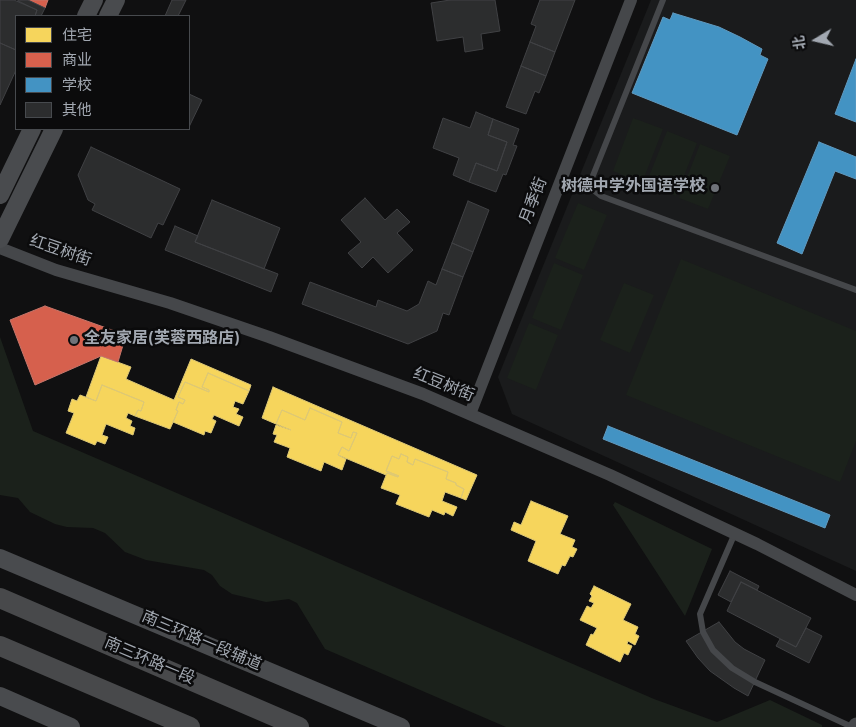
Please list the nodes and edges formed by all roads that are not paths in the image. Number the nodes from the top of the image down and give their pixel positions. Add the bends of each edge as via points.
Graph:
1 (94, 0) edge
2 (116, 0) edge
3 (631, 0) edge
4 (662, 0) edge
5 (86, 15) edge
6 (108, 15) edge
7 (32, 130) edge
8 (54, 130) edge
9 (0, 195) edge
10 (0, 239) edge
11 (0, 248) edge
12 (856, 290) edge
13 (470, 414) junction
14 (734, 534) junction
15 (0, 558) edge
16 (856, 595) edge
17 (0, 598) edge
18 (0, 646) edge
19 (0, 696) edge
20 (854, 726) edge
21 (71, 727) edge
22 (190, 727) edge
23 (298, 727) edge
24 (402, 727) edge

1 - 5 main road
2 - 6 main road
3 - 13 street, 月季街
4 - 12 lane via 592,178 592,188 602,196
7 - 9 main road
8 - 10 main road
11 - 13 street, 红豆树街 via 56,270 170,303 269,337
13 - 14 street, 红豆树街
14 - 16 street, 红豆树街
14 - 20 lane via 700,614 703,632 713,650 732,668 755,682
15 - 24 main road, 南三环路一段辅道
17 - 23 highway, 南三环路一段
18 - 22 highway
19 - 21 main road

